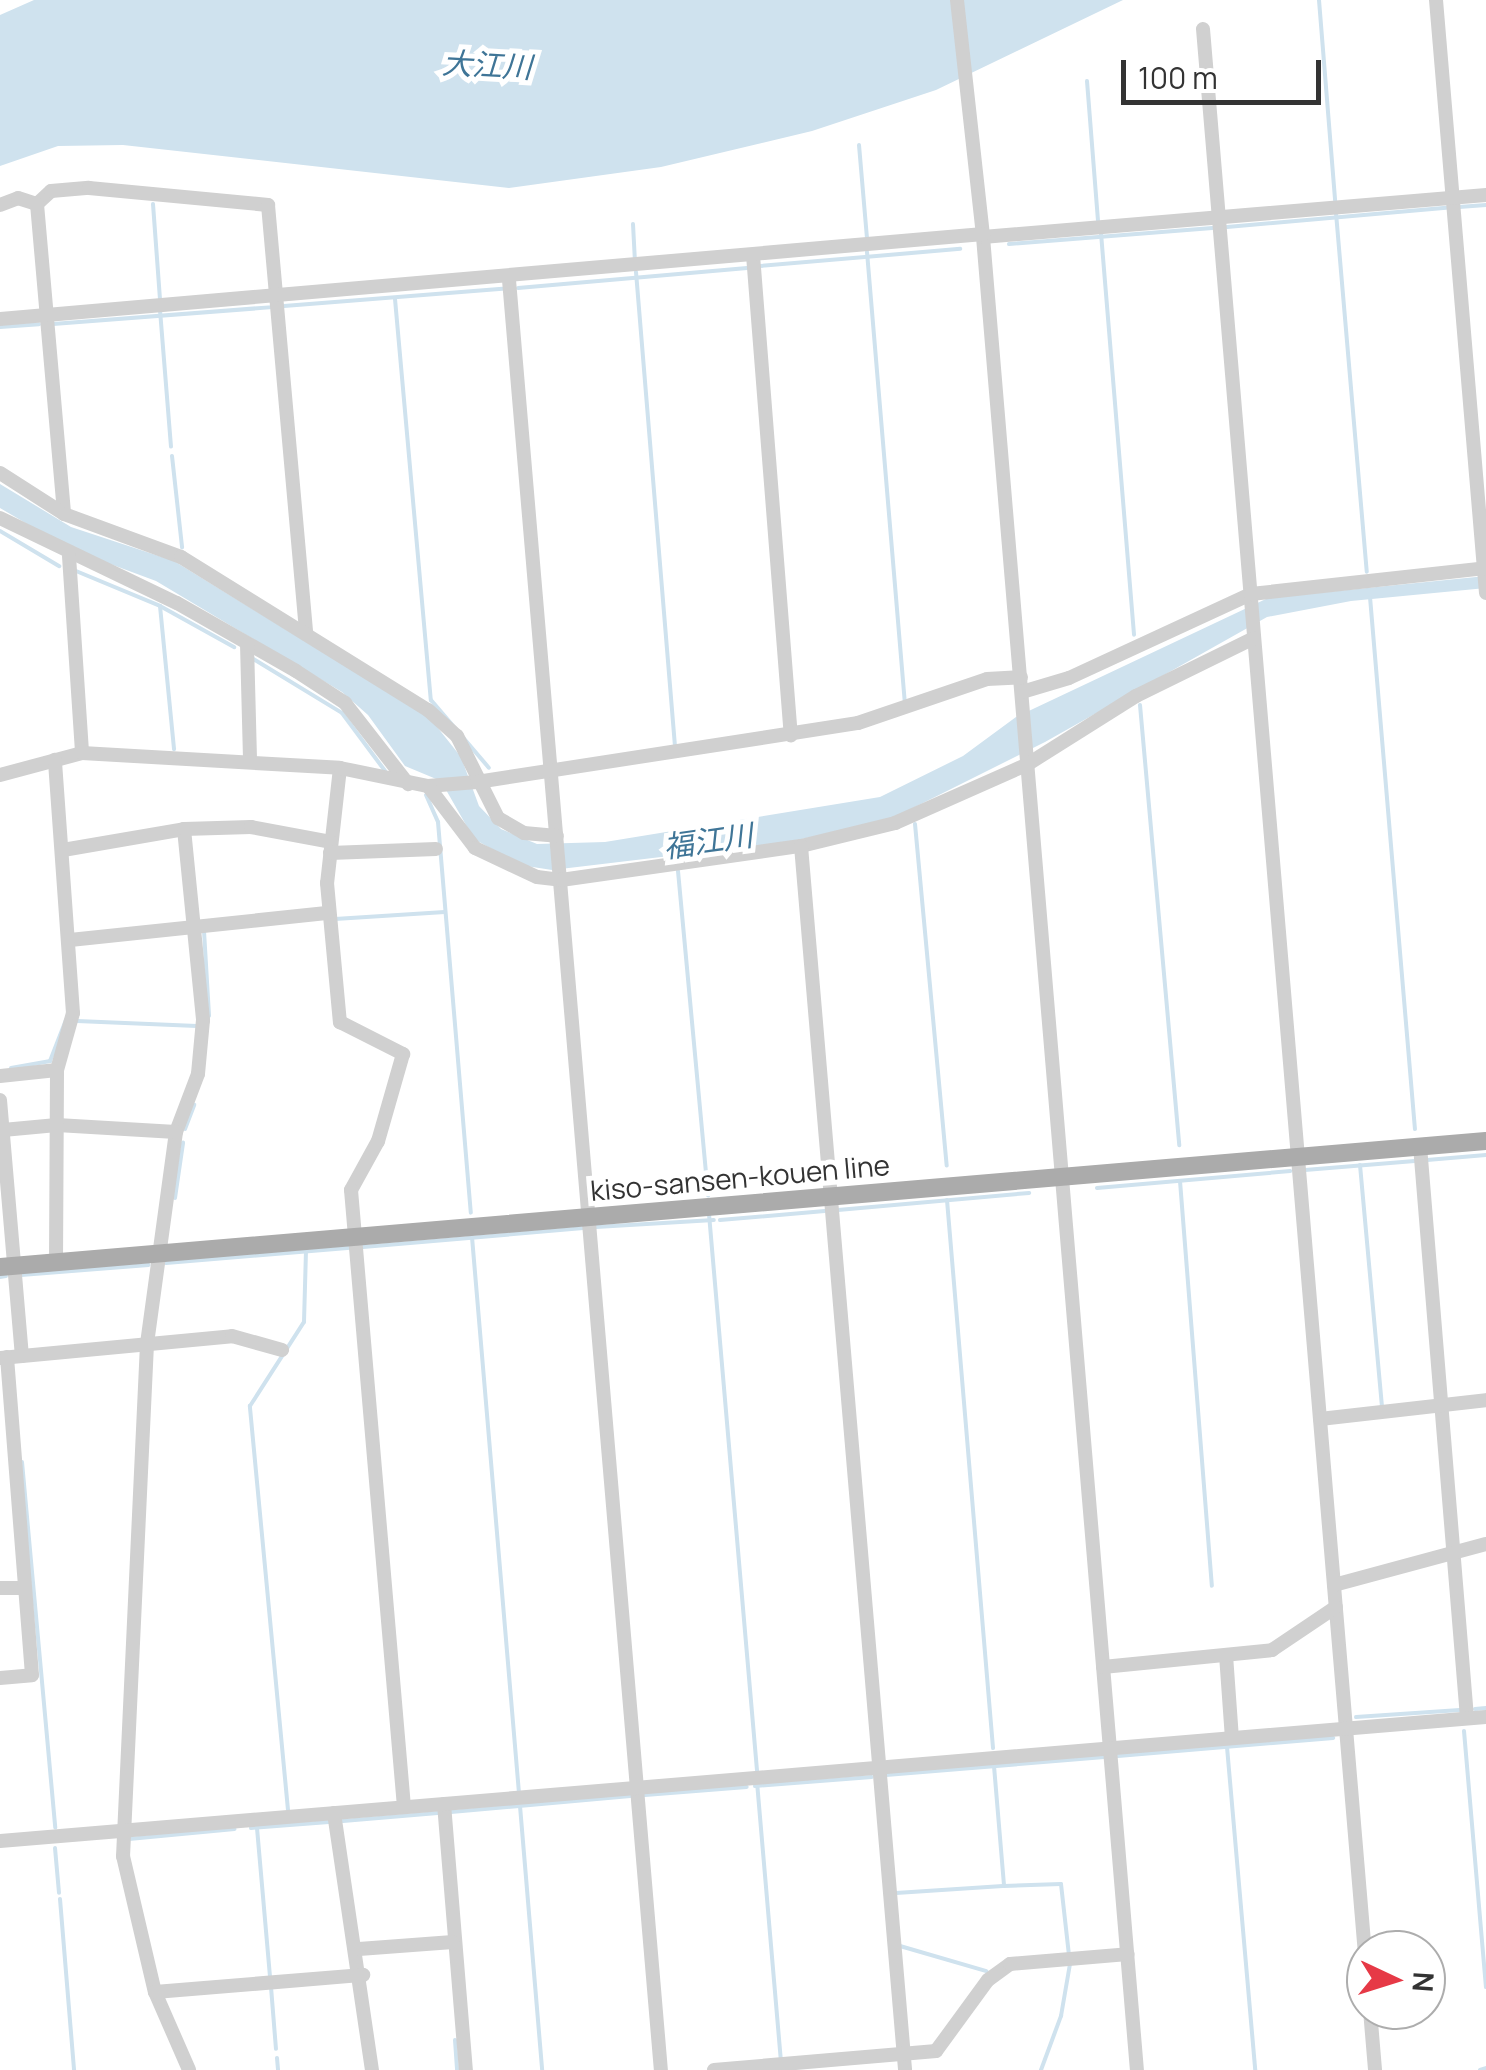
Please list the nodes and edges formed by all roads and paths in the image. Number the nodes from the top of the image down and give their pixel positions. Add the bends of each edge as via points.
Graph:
1 (957, 0) edge
2 (1436, 0) edge
3 (1202, 29) dead end
4 (1486, 194) edge
5 (1452, 198) junction
6 (37, 204) junction
7 (0, 205) edge
8 (1219, 216) junction
9 (983, 236) junction
10 (752, 256) junction
11 (508, 280) junction
12 (276, 295) junction
13 (45, 316) junction
14 (0, 319) edge
15 (0, 473) edge
16 (64, 514) junction
17 (0, 518) edge
18 (69, 556) junction
19 (1485, 578) edge
20 (1251, 597) junction
21 (306, 634) junction
22 (1254, 635) junction
23 (247, 644) junction
24 (1022, 684) junction
25 (792, 735) junction
26 (82, 752) junction
27 (56, 760) junction
28 (250, 761) junction
29 (1028, 761) junction
30 (340, 768) junction
31 (551, 774) junction
32 (0, 775) edge
33 (479, 782) junction
34 (408, 784) junction
35 (430, 786) junction
36 (184, 829) junction
37 (557, 838) junction
38 (802, 846) junction
39 (330, 848) junction
40 (436, 849) dead end
41 (63, 850) junction
42 (561, 879) junction
43 (327, 913) junction
44 (195, 928) junction
45 (70, 940) junction
46 (57, 1070) junction
47 (0, 1076) edge
48 (0, 1100) edge
49 (57, 1125) junction
50 (2, 1130) junction
51 (176, 1132) junction
52 (1486, 1140) edge
53 (1420, 1146) junction
54 (1298, 1156) junction
55 (1064, 1174) junction
56 (830, 1196) junction
57 (588, 1218) junction
58 (356, 1238) junction
59 (159, 1253) junction
60 (56, 1263) junction
61 (8, 1267) edge
62 (147, 1344) junction
63 (282, 1350) dead end
64 (10, 1357) edge
65 (1486, 1400) edge
66 (1444, 1406) junction
67 (1320, 1419) junction
68 (1486, 1544) edge
69 (1455, 1553) junction
70 (1334, 1585) junction
71 (0, 1588) edge
72 (25, 1588) junction
73 (1336, 1607) junction
74 (1226, 1655) junction
75 (1103, 1667) junction
76 (0, 1678) edge
77 (1486, 1717) edge
78 (1467, 1718) junction
79 (1346, 1729) junction
80 (1232, 1738) junction
81 (1110, 1750) junction
82 (880, 1767) junction
83 (636, 1788) junction
84 (444, 1804) junction
85 (404, 1807) junction
86 (334, 1813) junction
87 (124, 1831) junction
88 (0, 1841) edge
89 (1363, 1930) edge
90 (453, 1942) junction
91 (358, 1949) junction
92 (1128, 1954) junction
93 (363, 1975) junction
94 (155, 1992) junction
95 (1372, 2030) edge
96 (904, 2063) edge
97 (188, 2070) edge
98 (372, 2070) edge
99 (466, 2070) edge
100 (660, 2070) edge
101 (714, 2070) edge
102 (1137, 2070) edge
103 (1375, 2070) edge

1 - 9 street
2 - 5 street
3 - 8 street
4 - 5 street
5 - 8 street
5 - 19 street
6 - 7 street via 18,198
6 - 12 street via 51,191 89,188 259,202 271,213
6 - 13 street
8 - 9 street
8 - 20 street
9 - 10 street
9 - 24 street
10 - 11 street
10 - 25 street
11 - 12 street
11 - 31 street
12 - 13 street
12 - 21 street
13 - 14 street
13 - 16 street
15 - 16 street
16 - 21 street via 181,557
17 - 18 street
18 - 23 street via 128,578
18 - 26 street
19 - 20 street
20 - 22 street
20 - 24 street via 1068,678
21 - 33 street via 428,710 457,736
22 - 29 street
22 - 54 street
23 - 28 street
23 - 34 street via 345,703
24 - 25 street via 986,679 874,718
24 - 29 street
25 - 31 street
26 - 27 street
26 - 28 street
27 - 32 street
27 - 41 street
28 - 30 street
29 - 38 street via 896,824
29 - 55 street
30 - 34 street
30 - 39 street
31 - 33 street
31 - 37 street
33 - 35 street
33 - 37 street via 488,804 510,827
34 - 35 street
35 - 42 street via 475,848 518,872
36 - 39 street via 251,826
36 - 41 street
36 - 44 street
37 - 42 street
38 - 42 street
38 - 56 street
39 - 40 street
39 - 43 street
41 - 45 street
42 - 57 street
43 - 44 street
43 - 58 street via 340,1022 403,1054 378,1141 351,1190
44 - 45 street
44 - 51 street via 200,1056
45 - 46 street via 73,1012
46 - 47 street
46 - 49 street
48 - 50 street
49 - 50 street
49 - 51 street
49 - 60 street
50 - 61 street
51 - 59 street
52 - 53 main road, kiso-sansen-kouen line
53 - 54 main road, kiso-sansen-kouen line
53 - 66 street
54 - 55 main road, kiso-sansen-kouen line
54 - 67 street
55 - 56 main road, kiso-sansen-kouen line
55 - 75 street
56 - 57 main road, kiso-sansen-kouen line
56 - 82 street
57 - 58 main road, kiso-sansen-kouen line
57 - 83 street
58 - 59 main road, kiso-sansen-kouen line
58 - 85 street
59 - 60 main road, kiso-sansen-kouen line
59 - 62 street
60 - 61 main road, kiso-sansen-kouen line
61 - 64 street
62 - 63 street via 232,1336
62 - 64 street
62 - 87 street
64 - 72 street
65 - 66 street
66 - 67 street
66 - 69 street
67 - 70 street
68 - 69 street
69 - 70 street
69 - 78 street
70 - 73 street
71 - 72 street
72 - 76 street via 32,1675
73 - 74 street via 1272,1650
73 - 79 street
74 - 75 street
74 - 80 street
75 - 81 street
77 - 78 street
78 - 79 street
79 - 80 street
79 - 89 street
80 - 81 street
81 - 82 street
81 - 92 street
82 - 83 street
82 - 96 street
83 - 84 street
83 - 100 street
84 - 85 street
84 - 90 street
85 - 86 street
86 - 87 street
86 - 91 street
87 - 88 street
87 - 94 street via 129,1891
90 - 91 street
90 - 99 street
91 - 93 street
92 - 96 street via 1010,1964 988,1980 936,2051
92 - 102 street
93 - 94 street
93 - 98 street
94 - 97 street
95 - 103 street
96 - 101 street

